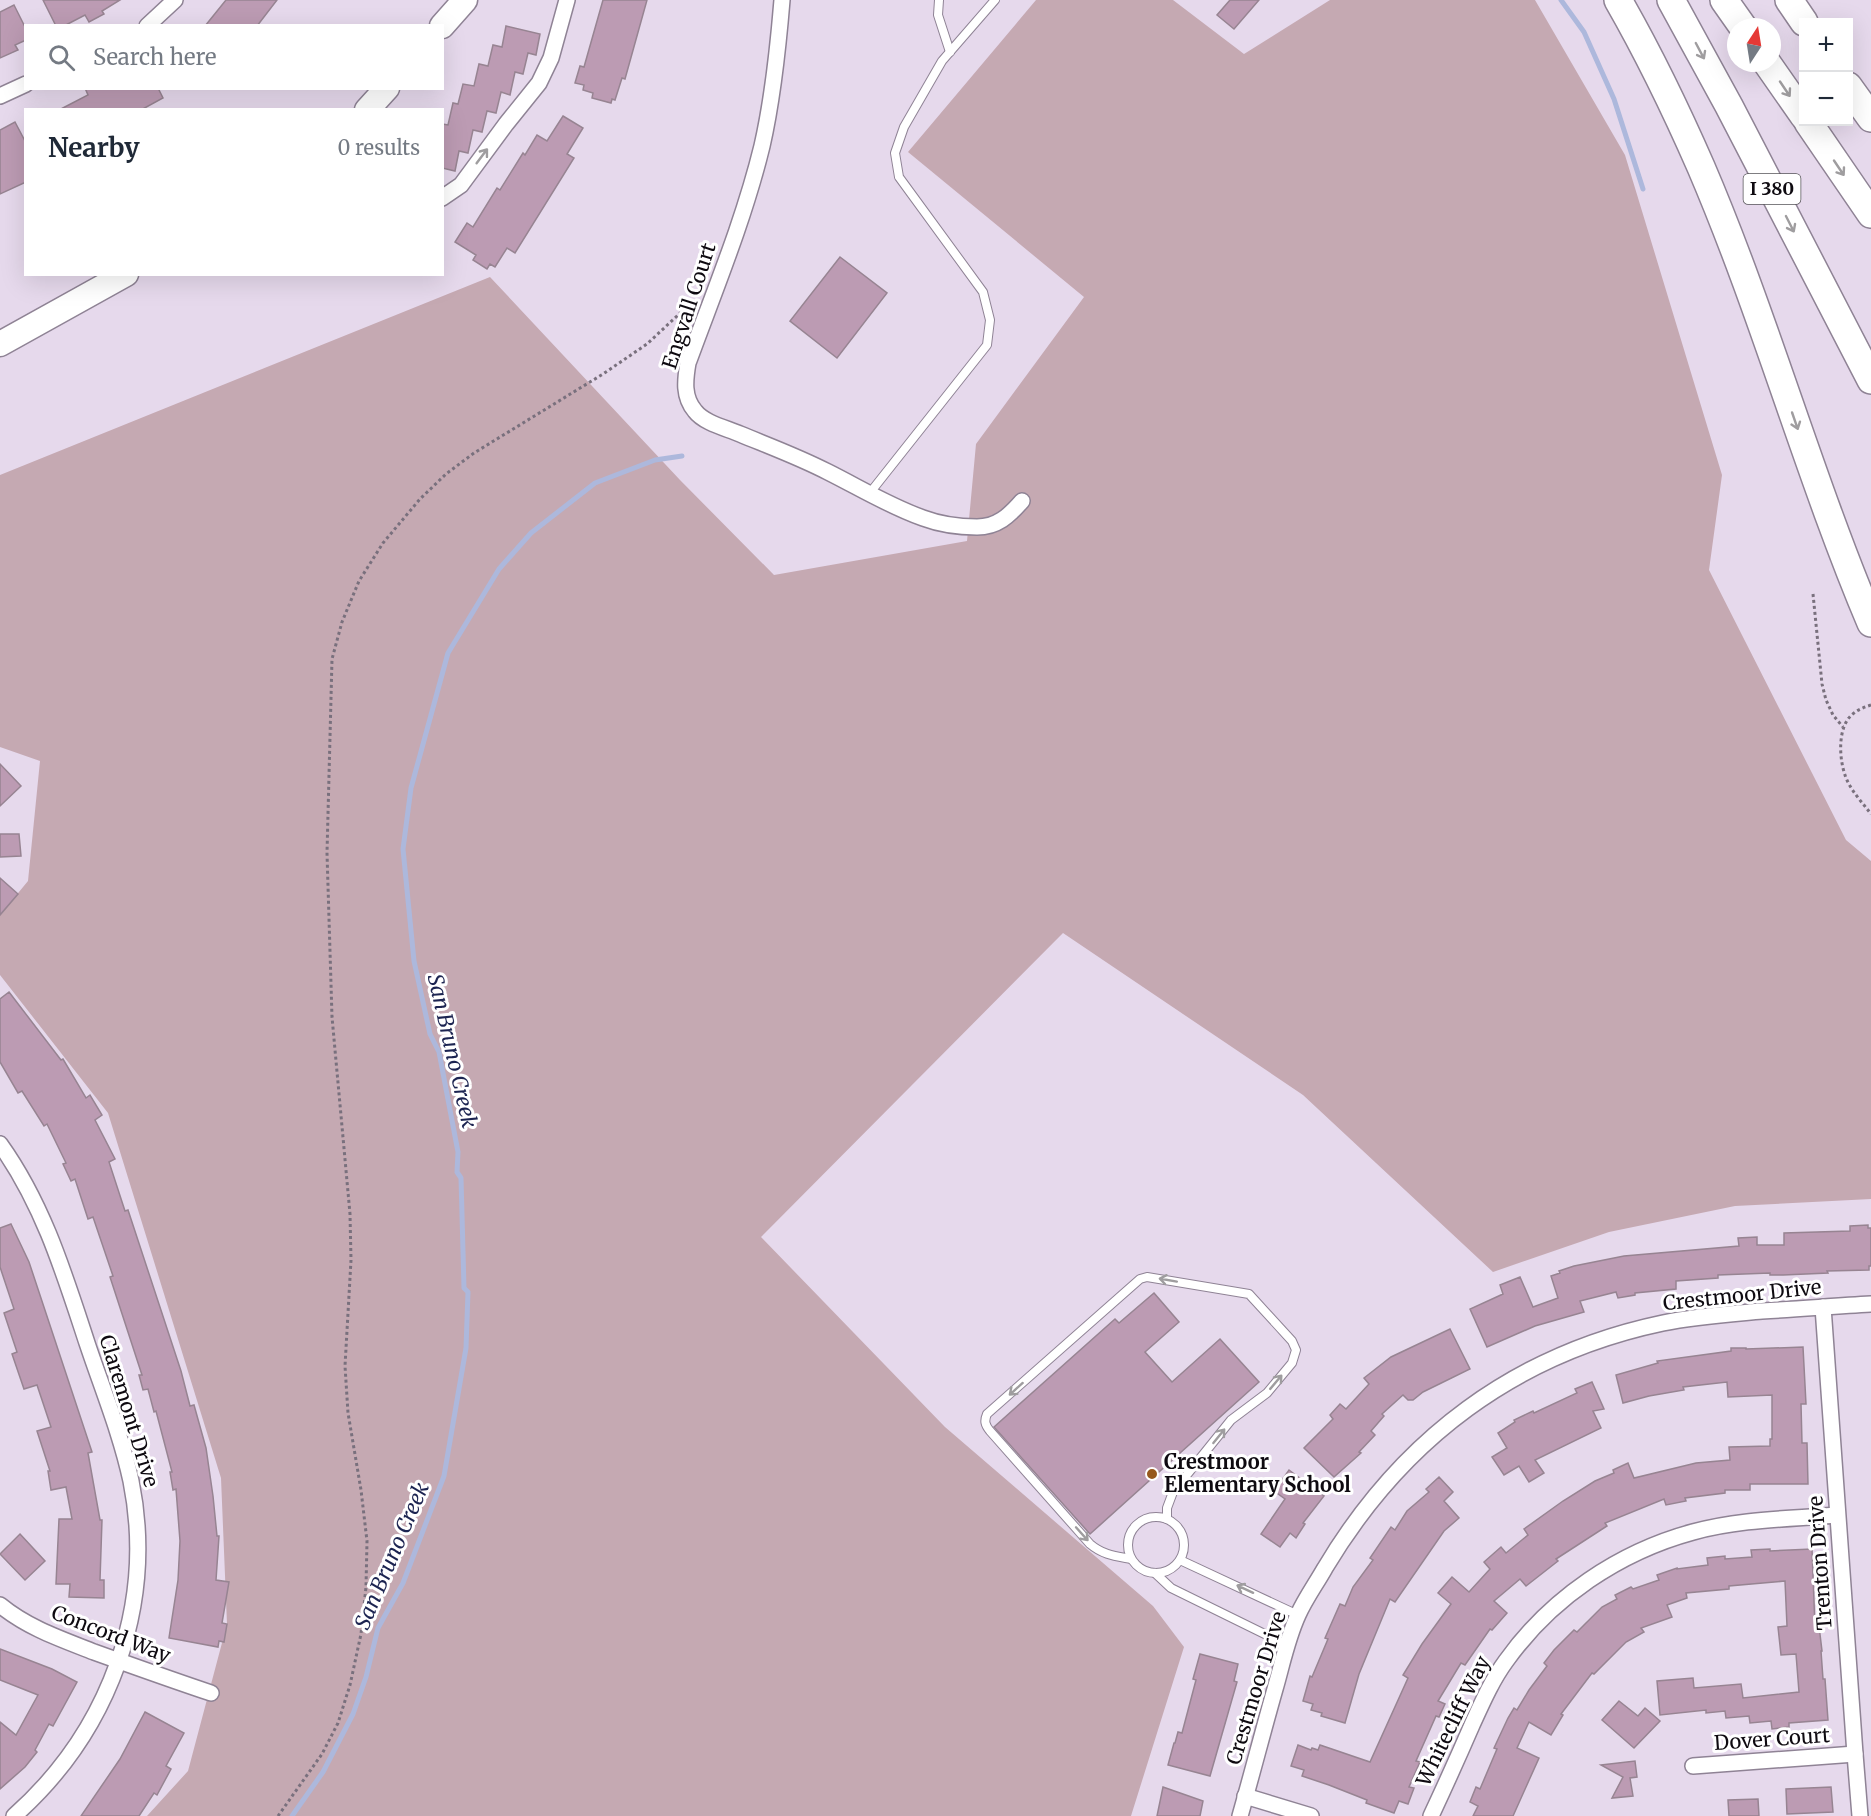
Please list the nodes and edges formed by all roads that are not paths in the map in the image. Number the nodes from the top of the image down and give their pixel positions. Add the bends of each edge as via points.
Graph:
1 (175, 0) edge
2 (465, 0) edge
3 (567, 0) edge
4 (782, 0) edge
5 (939, 0) edge
6 (995, 0) edge
7 (1607, 0) edge
8 (1618, 0) edge
9 (1671, 0) edge
10 (1724, 0) edge
11 (1789, 0) edge
12 (1737, 18) edge
13 (1801, 18) edge
14 (149, 24) edge
15 (444, 24) edge
16 (950, 52) junction
17 (1773, 72) edge
18 (24, 85) edge
19 (385, 90) edge
20 (1853, 93) edge
21 (0, 96) edge
22 (369, 108) edge
23 (1799, 110) edge
24 (1871, 118) edge
25 (1811, 126) edge
26 (444, 197) edge
27 (1871, 214) edge
28 (122, 276) edge
29 (0, 344) edge
30 (1871, 380) edge
31 (1781, 381) junction
32 (869, 494) junction
33 (1022, 501) dead end
34 (1871, 623) edge
35 (0, 1144) edge
36 (1871, 1304) edge
37 (1824, 1307) junction
38 (1837, 1515) junction
39 (1167, 1519) junction
40 (1131, 1559) junction
41 (1180, 1560) junction
42 (1155, 1573) junction
43 (0, 1605) edge
44 (1298, 1615) junction
45 (1287, 1645) junction
46 (119, 1661) junction
47 (211, 1694) dead end
48 (1855, 1754) junction
49 (1693, 1766) dead end
50 (1245, 1796) junction
51 (14, 1816) edge
52 (1240, 1816) edge
53 (1311, 1816) edge
54 (1431, 1816) edge
55 (1860, 1816) edge

1 - 14 street
2 - 15 main road
26 -> 3 street via 461,184 539,83 551,58
4 - 32 street, Engvall Court via 778,58 762,146 688,363 687,398 696,413 712,423 790,454
5 - 16 lane via 938,15
6 - 16 lane
7 - 31 highway via 1664,111 1757,339
8 - 31 highway via 1662,82 1701,169
9 -> 30 highway, I 380
10 - 12 highway
11 - 13 highway
16 - 32 lane via 904,127 895,153 899,177 983,292 990,320 987,345
17 -> 23 highway
18 - 21 street
19 - 22 main road
20 - 24 highway
25 -> 27 highway
28 - 29 main road
31 -> 34 highway
32 - 33 street, Engvall Court via 925,519 954,526 996,524
35 - 46 street, Claremont Drive via 32,1196 52,1239 130,1480 137,1530 137,1569
36 - 37 street, Crestmoor Drive
37 - 38 street, Trenton Drive
37 - 44 street, Crestmoor Drive via 1662,1323 1576,1349 1490,1393 1453,1418 1385,1484 1338,1547
38 - 48 street, Trenton Drive
38 - 54 street, Whitecliff Way via 1738,1523 1694,1532 1647,1548 1569,1594 1534,1626 1505,1662
39 - 40 lane via 1150,1517 1135,1525 1128,1541
39 -> 40 lane via 1173,1492 1232,1420 1267,1393 1293,1363 1296,1350 1249,1294 1147,1277 1140,1279 987,1414 985,1422 1090,1544 1108,1555
39 - 41 lane via 1183,1537
40 - 42 lane via 1141,1569
41 - 42 lane
44 -> 41 lane
42 - 45 lane via 1171,1588
43 - 46 street, Concord Way via 36,1629
44 - 45 street, Crestmoor Drive
45 - 50 street, Crestmoor Drive
46 - 47 street, Concord Way
46 - 51 street, Claremont Drive via 100,1707 73,1751
48 - 49 street, Dover Court
48 - 55 street, Trenton Drive
50 - 52 street, Crestmoor Drive
50 - 53 street

